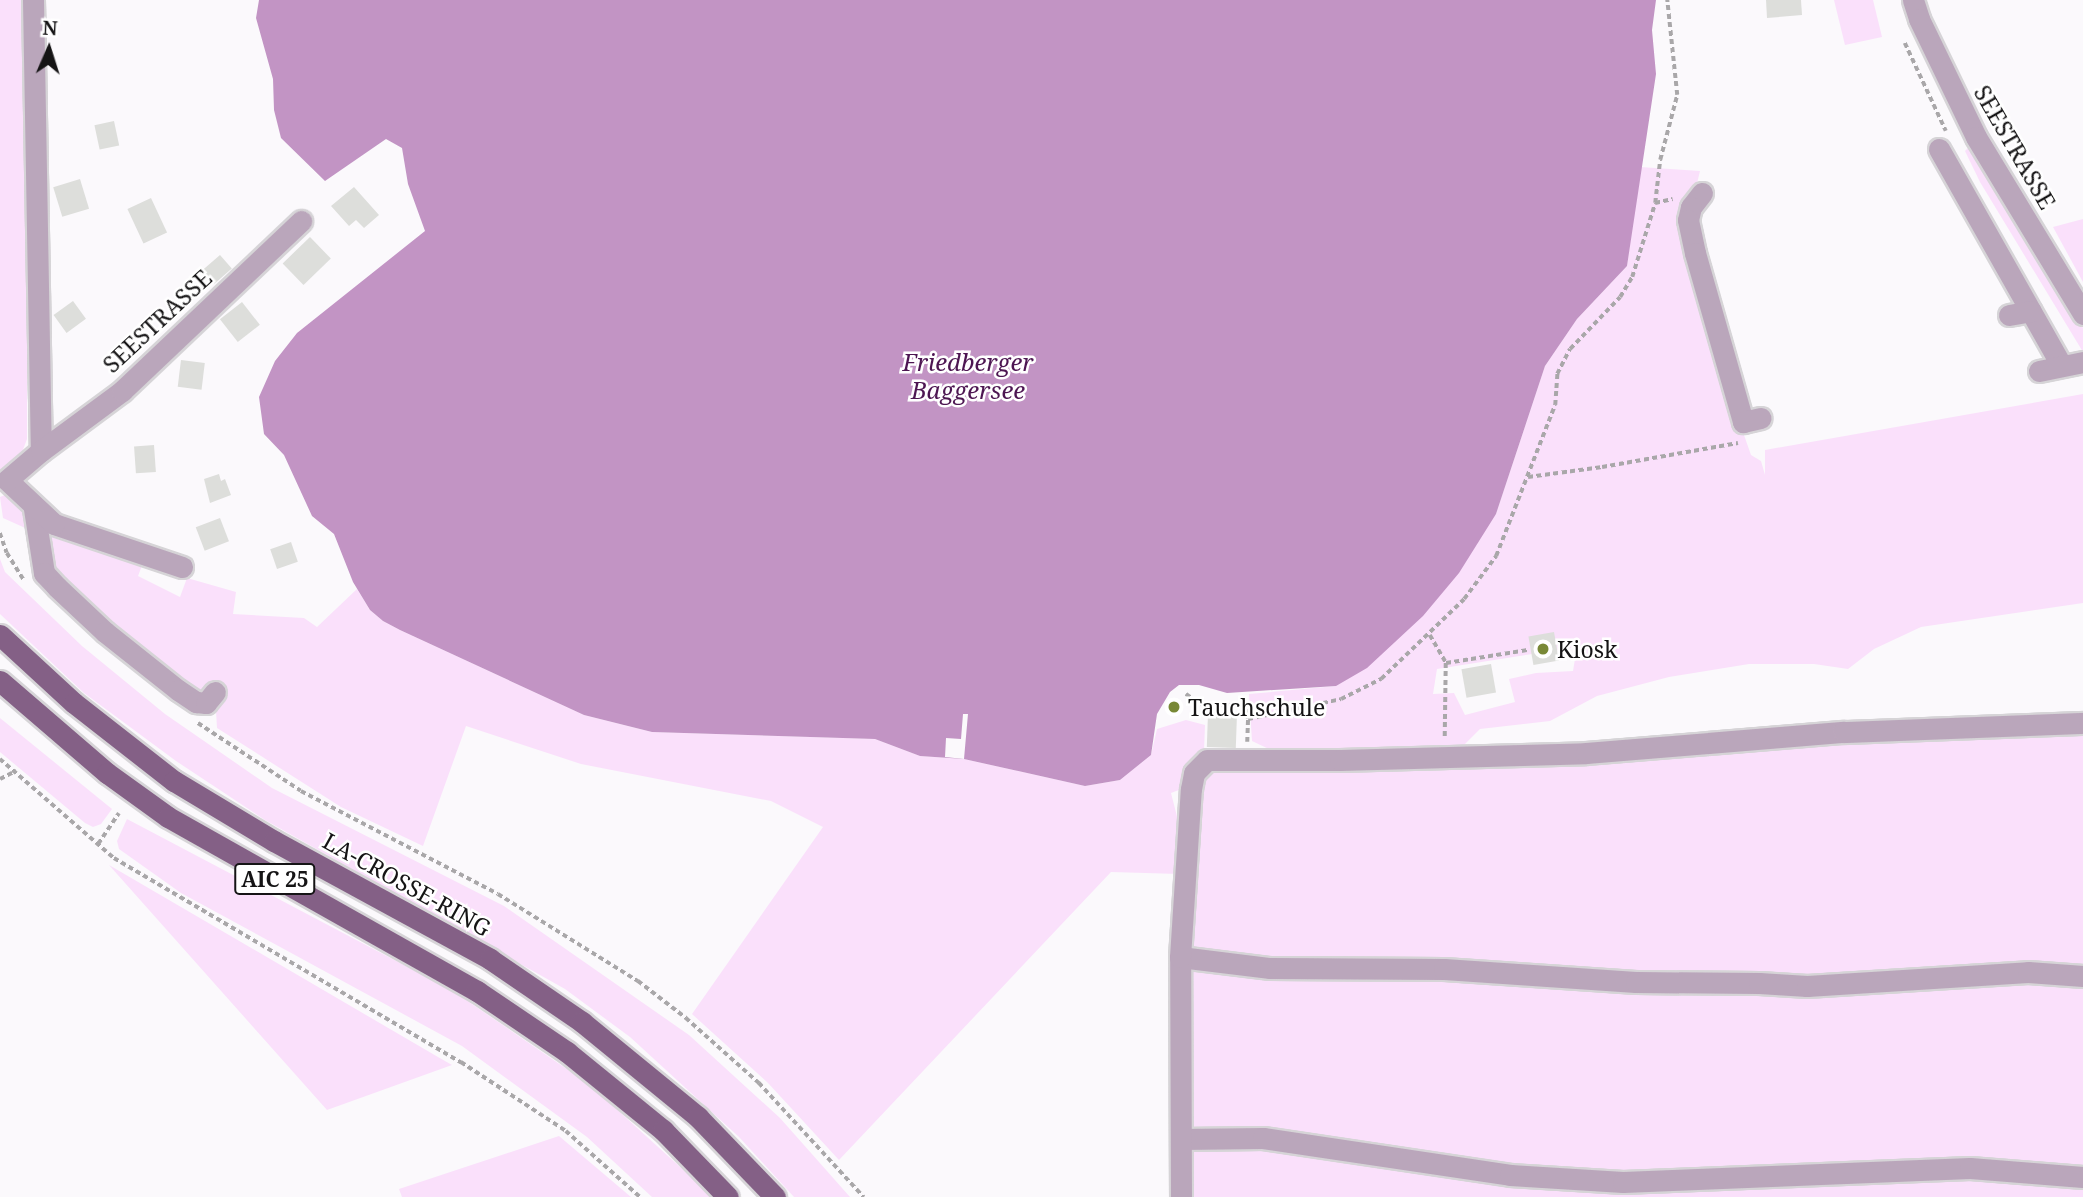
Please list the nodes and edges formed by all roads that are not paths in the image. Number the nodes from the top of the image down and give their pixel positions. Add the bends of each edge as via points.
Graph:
1 (33, 0) edge
2 (1913, 0) edge
3 (1976, 137) junction
4 (1702, 193) road end
5 (301, 221) dead end
6 (2031, 310) junction
7 (2083, 314) edge
8 (2009, 315) dead end
9 (2073, 364) edge
10 (2039, 370) dead end
11 (1752, 420) road end
12 (41, 451) junction
13 (34, 509) junction
14 (182, 567) dead end
15 (0, 635) edge
16 (0, 681) edge
17 (215, 692) dead end
18 (2083, 723) edge
19 (1180, 957) junction
20 (2083, 976) edge
21 (1181, 1139) junction
22 (2083, 1177) edge
23 (728, 1197) edge
24 (775, 1197) edge
25 (1181, 1197) edge

1 - 12 street
2 - 3 street, SEESTRASSE
3 - 6 street via 1934,150 1989,256
3 - 7 street, SEESTRASSE
4 - 11 street via 1688,220 1705,251
5 - 12 street, SEESTRASSE via 122,391
6 - 8 street
6 - 9 street
9 - 10 street
12 - 13 street, SEESTRASSE via 7,480
13 - 14 street, SEESTRASSE via 79,534
13 - 17 street via 44,573 57,587 105,632 196,702 206,703
15 - 24 main road, LA-CROSSE-RING / AIC 25 via 74,703 174,781 490,959 582,1022 698,1117
16 - 23 main road, AIC 25 via 107,774 168,817 465,984 567,1052 663,1130
18 - 19 street via 1844,732 1670,748 1445,758 1218,758 1199,764 1191,789
19 - 20 street via 1270,968 1444,969 1636,982 1807,986 2028,972
19 - 21 street
21 - 22 street via 1263,1138 1485,1172 1576,1180 1704,1181 1970,1168
21 - 25 street

